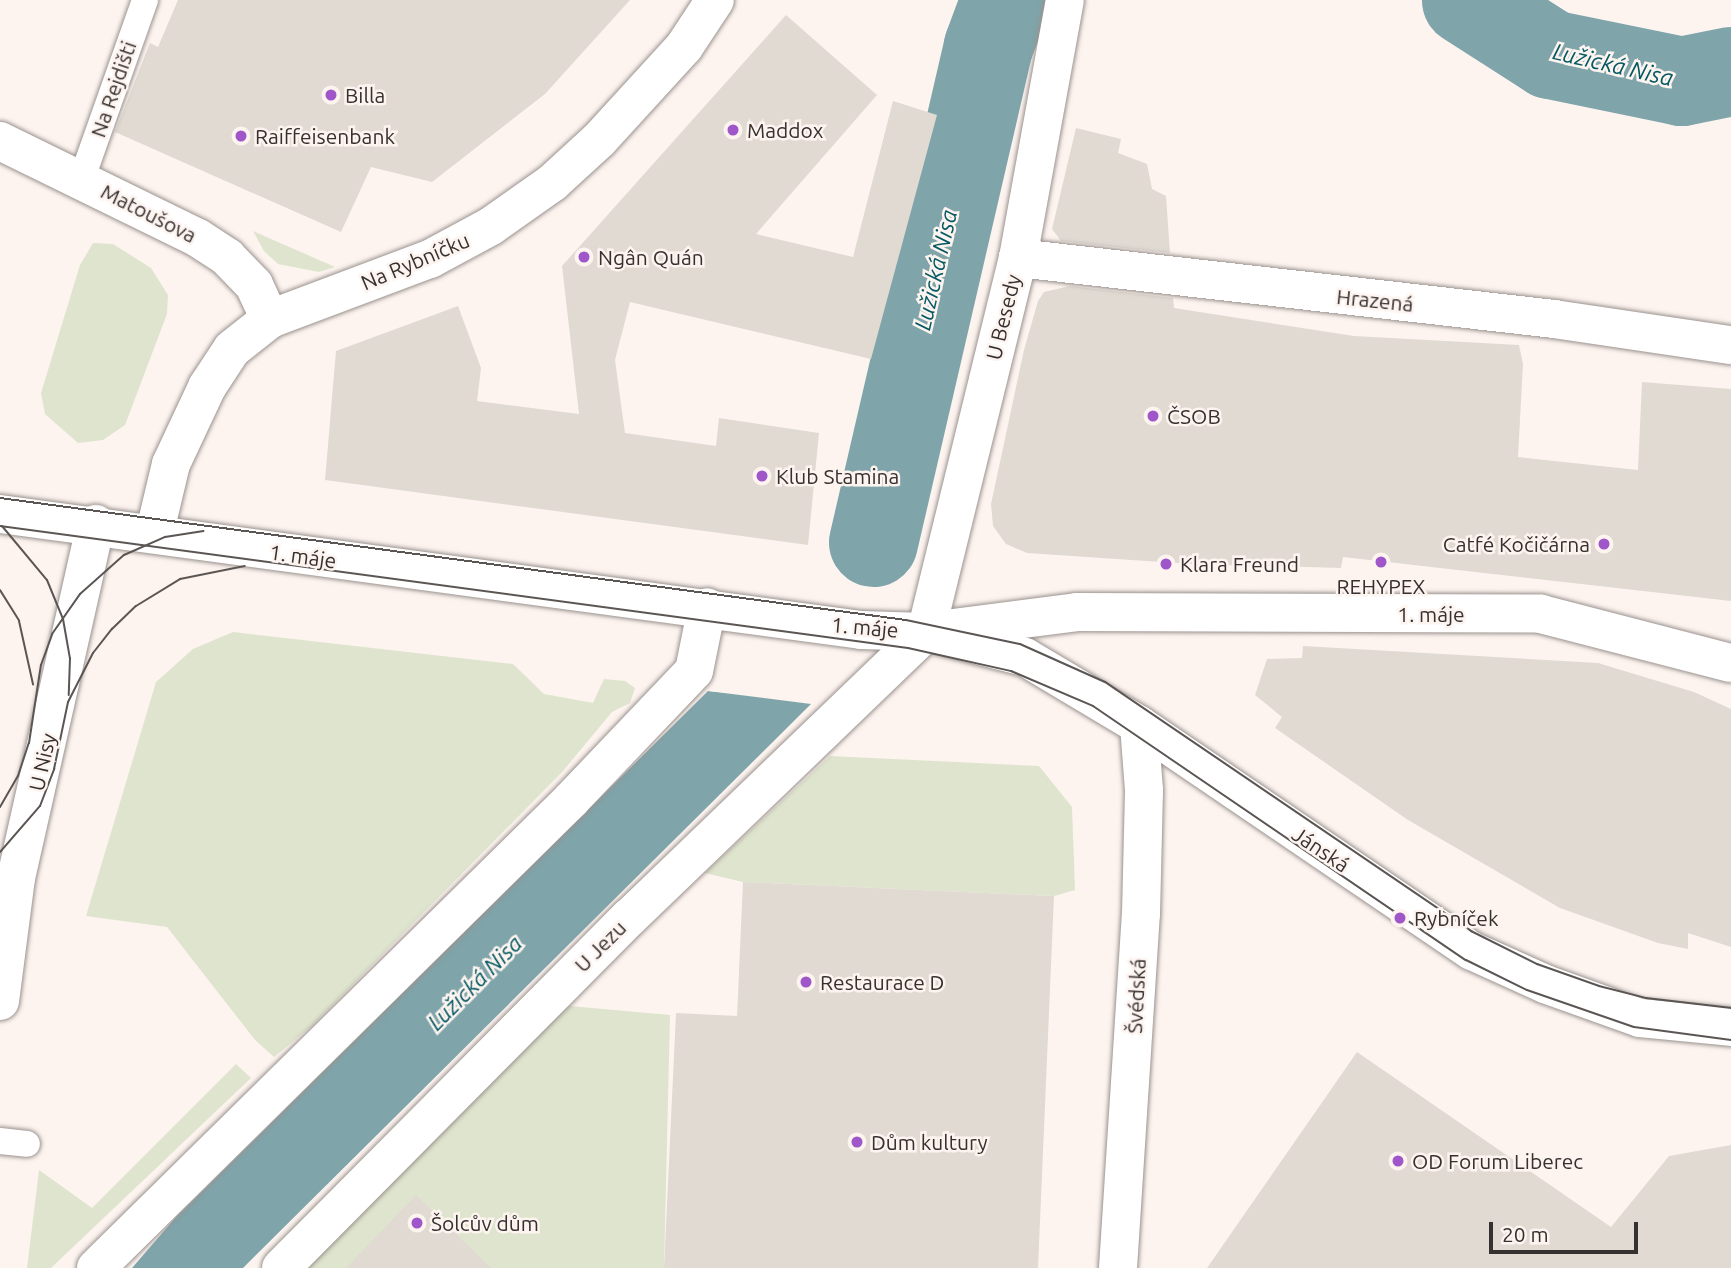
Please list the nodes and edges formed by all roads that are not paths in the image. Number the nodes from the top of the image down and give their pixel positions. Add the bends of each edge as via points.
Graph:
1 (145, 0) edge
2 (715, 0) edge
3 (1065, 5) edge
4 (0, 141) edge
5 (82, 178) junction
6 (1018, 258) junction
7 (270, 318) junction
8 (1731, 345) edge
9 (0, 514) edge
10 (96, 524) junction
11 (155, 531) junction
12 (707, 607) junction
13 (926, 632) junction
14 (1731, 663) edge
15 (1139, 725) junction
16 (8, 878) edge
17 (0, 1001) edge
18 (1731, 1027) edge
19 (0, 1141) edge
20 (27, 1144) dead end
21 (96, 1268) edge
22 (281, 1268) edge
23 (1118, 1268) edge

1 - 5 lane, Na Rejdišti
2 - 7 street, Na Rybníčku via 684,47 599,140 552,183 491,226 430,259
3 - 6 street, U Besedy
4 - 5 street, Matoušova
5 - 7 street, Matoušova via 227,257 254,285
6 - 8 street, Hrazená via 1554,319
6 - 13 street, U Besedy
7 - 11 street, Na Rybníčku via 232,349 207,387 172,464
9 - 10 street, 1. máje
10 - 11 street, 1. máje
10 - 16 street, U Nisy
11 - 12 street, 1. máje via 305,556
12 - 13 street, 1. máje via 861,630
12 - 21 street via 694,671 571,800
13 - 14 street, 1. máje via 1077,612 1541,614
13 - 15 street, Jánská via 1025,657
13 - 22 street, U Jezu via 630,916
15 - 18 street, Jánská via 1472,951 1545,984 1640,1017
15 - 23 street, Švédská via 1144,790 1141,914
16 - 17 street, U Nisy
19 - 20 lane

